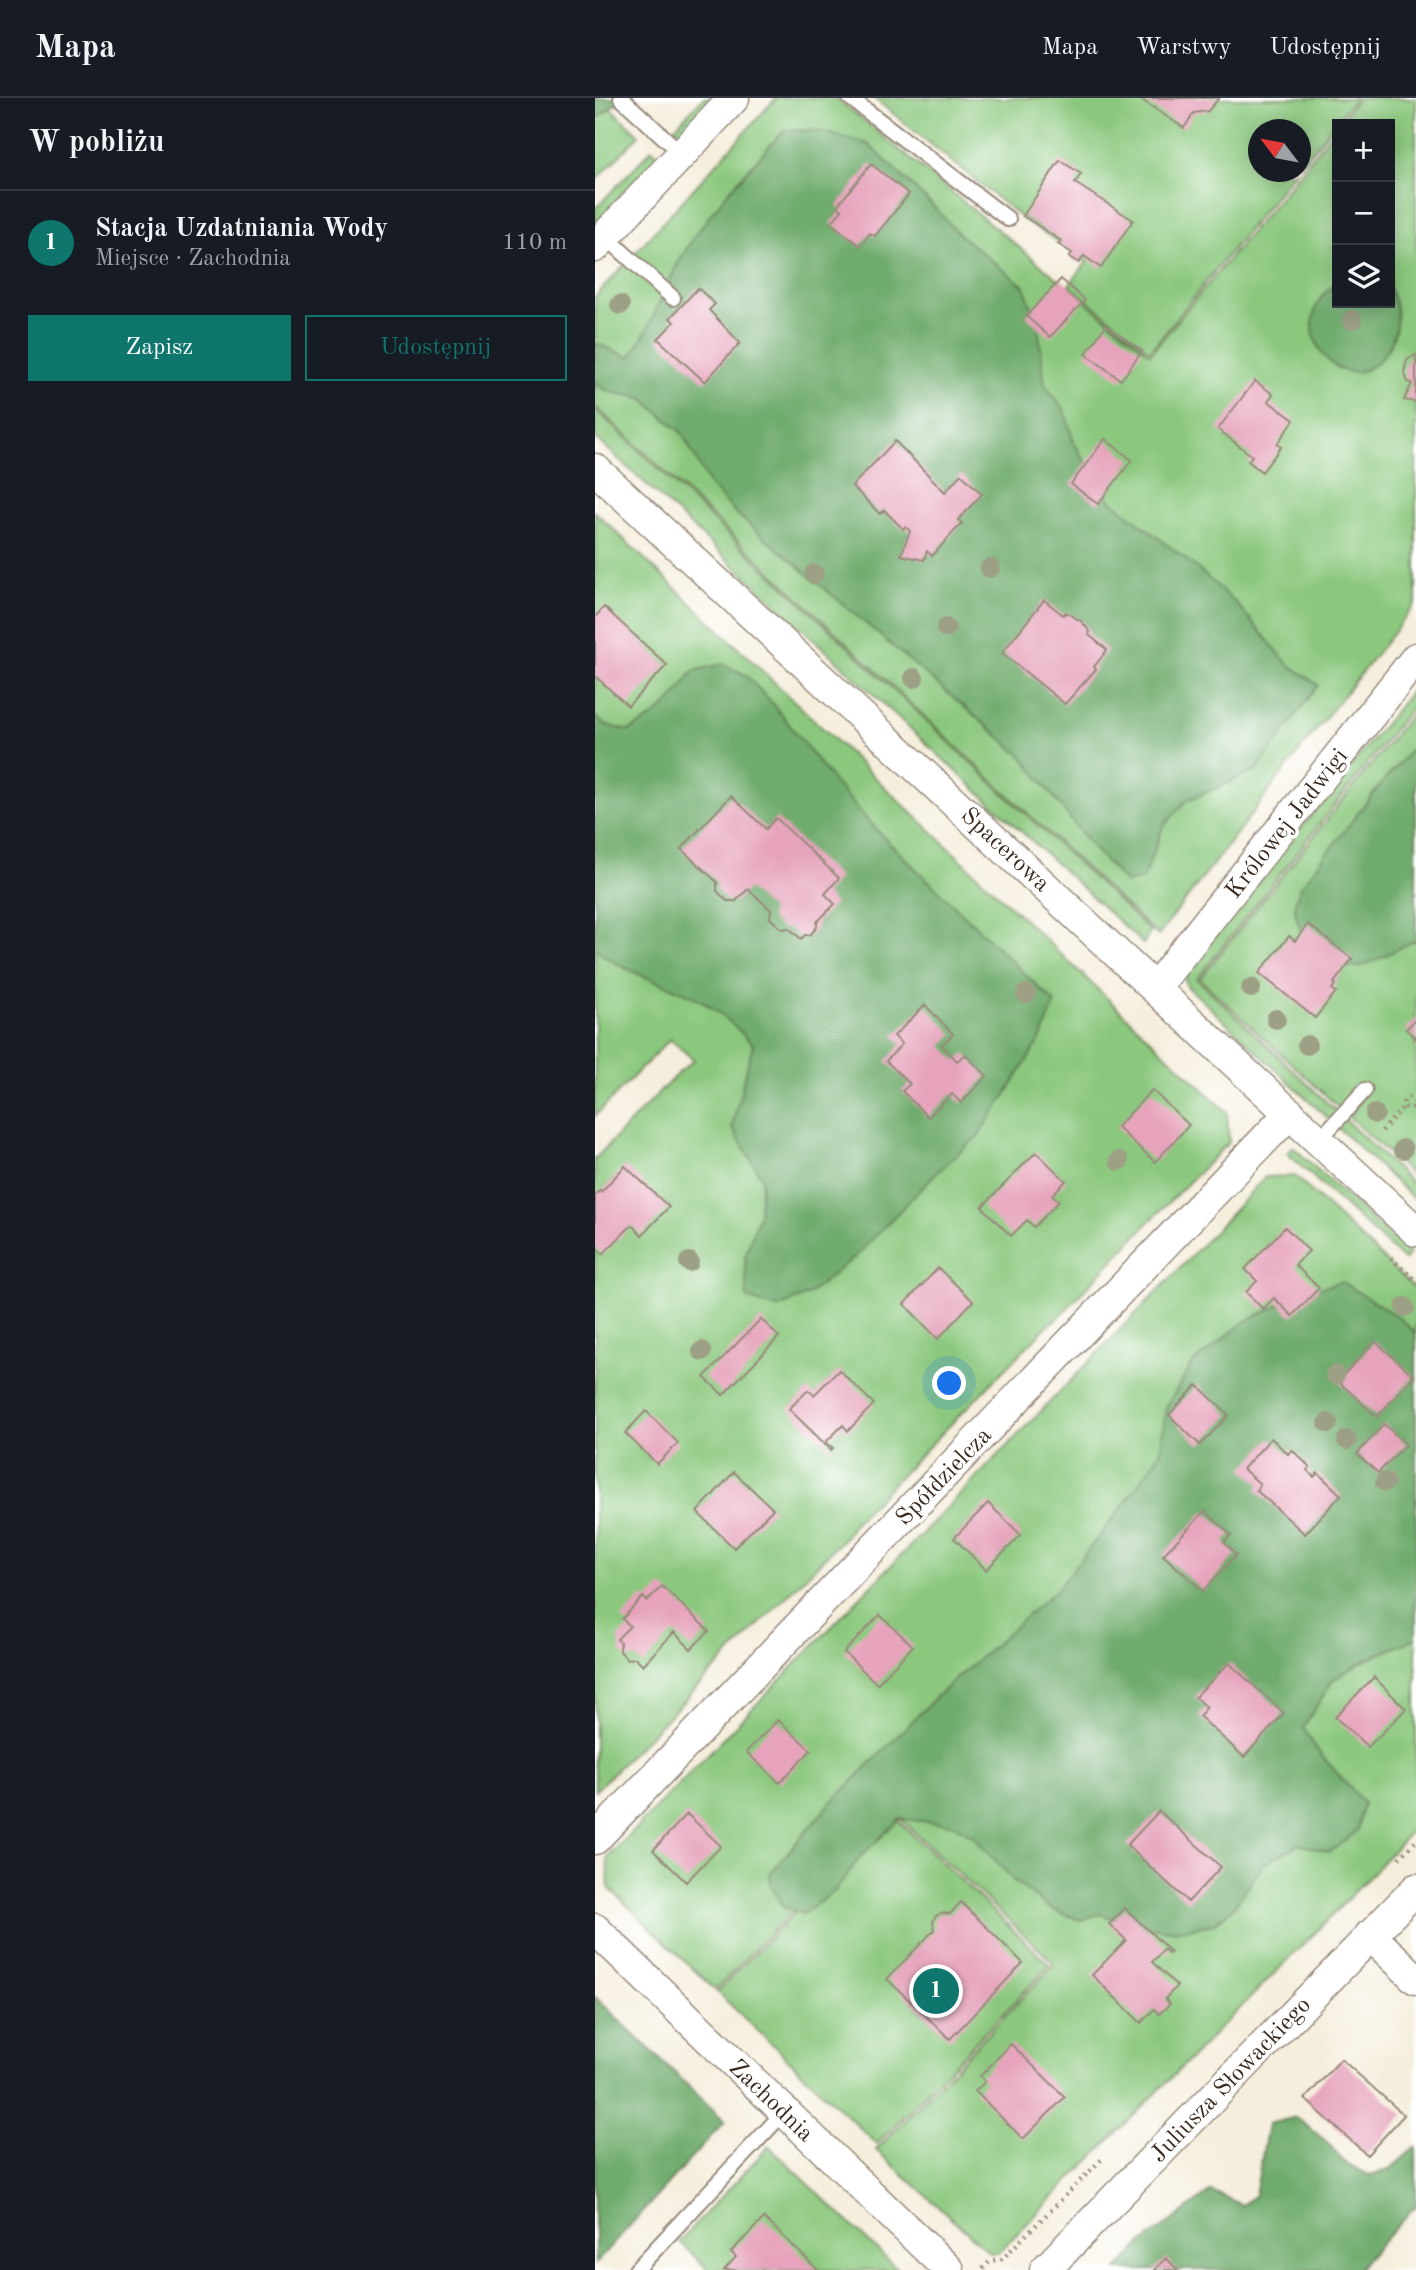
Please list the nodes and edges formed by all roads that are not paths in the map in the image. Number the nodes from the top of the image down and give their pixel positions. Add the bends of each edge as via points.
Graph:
1 (621, 98) edge
2 (734, 98) edge
3 (850, 98) edge
4 (682, 154) junction
5 (1008, 219) dead end
6 (600, 242) edge
7 (673, 298) dead end
8 (595, 469) edge
9 (1416, 658) edge
10 (1155, 988) junction
11 (1365, 1090) dead end
12 (1290, 1113) junction
13 (1319, 1140) junction
14 (1416, 1231) edge
15 (595, 1839) edge
16 (1416, 1889) edge
17 (595, 1929) edge
18 (1370, 1935) junction
19 (1416, 1979) edge
20 (784, 2112) junction
21 (636, 2270) edge
22 (950, 2270) edge
23 (1045, 2270) edge

1 - 4 lane
2 - 4 street
3 - 5 lane
4 - 6 street
6 - 7 lane
8 - 10 street, Spacerowa
9 - 10 street, Królowej Jadwigi
10 - 12 street, Spacerowa
11 - 13 lane
12 - 13 street, Spacerowa
12 - 15 street, Spółdzielcza
13 - 14 street, Spacerowa
16 - 18 street, Juliusza Słowackiego
17 - 20 street, Zachodnia
18 - 19 street
18 - 23 street, Juliusza Słowackiego
20 - 21 lane
20 - 22 street, Zachodnia

